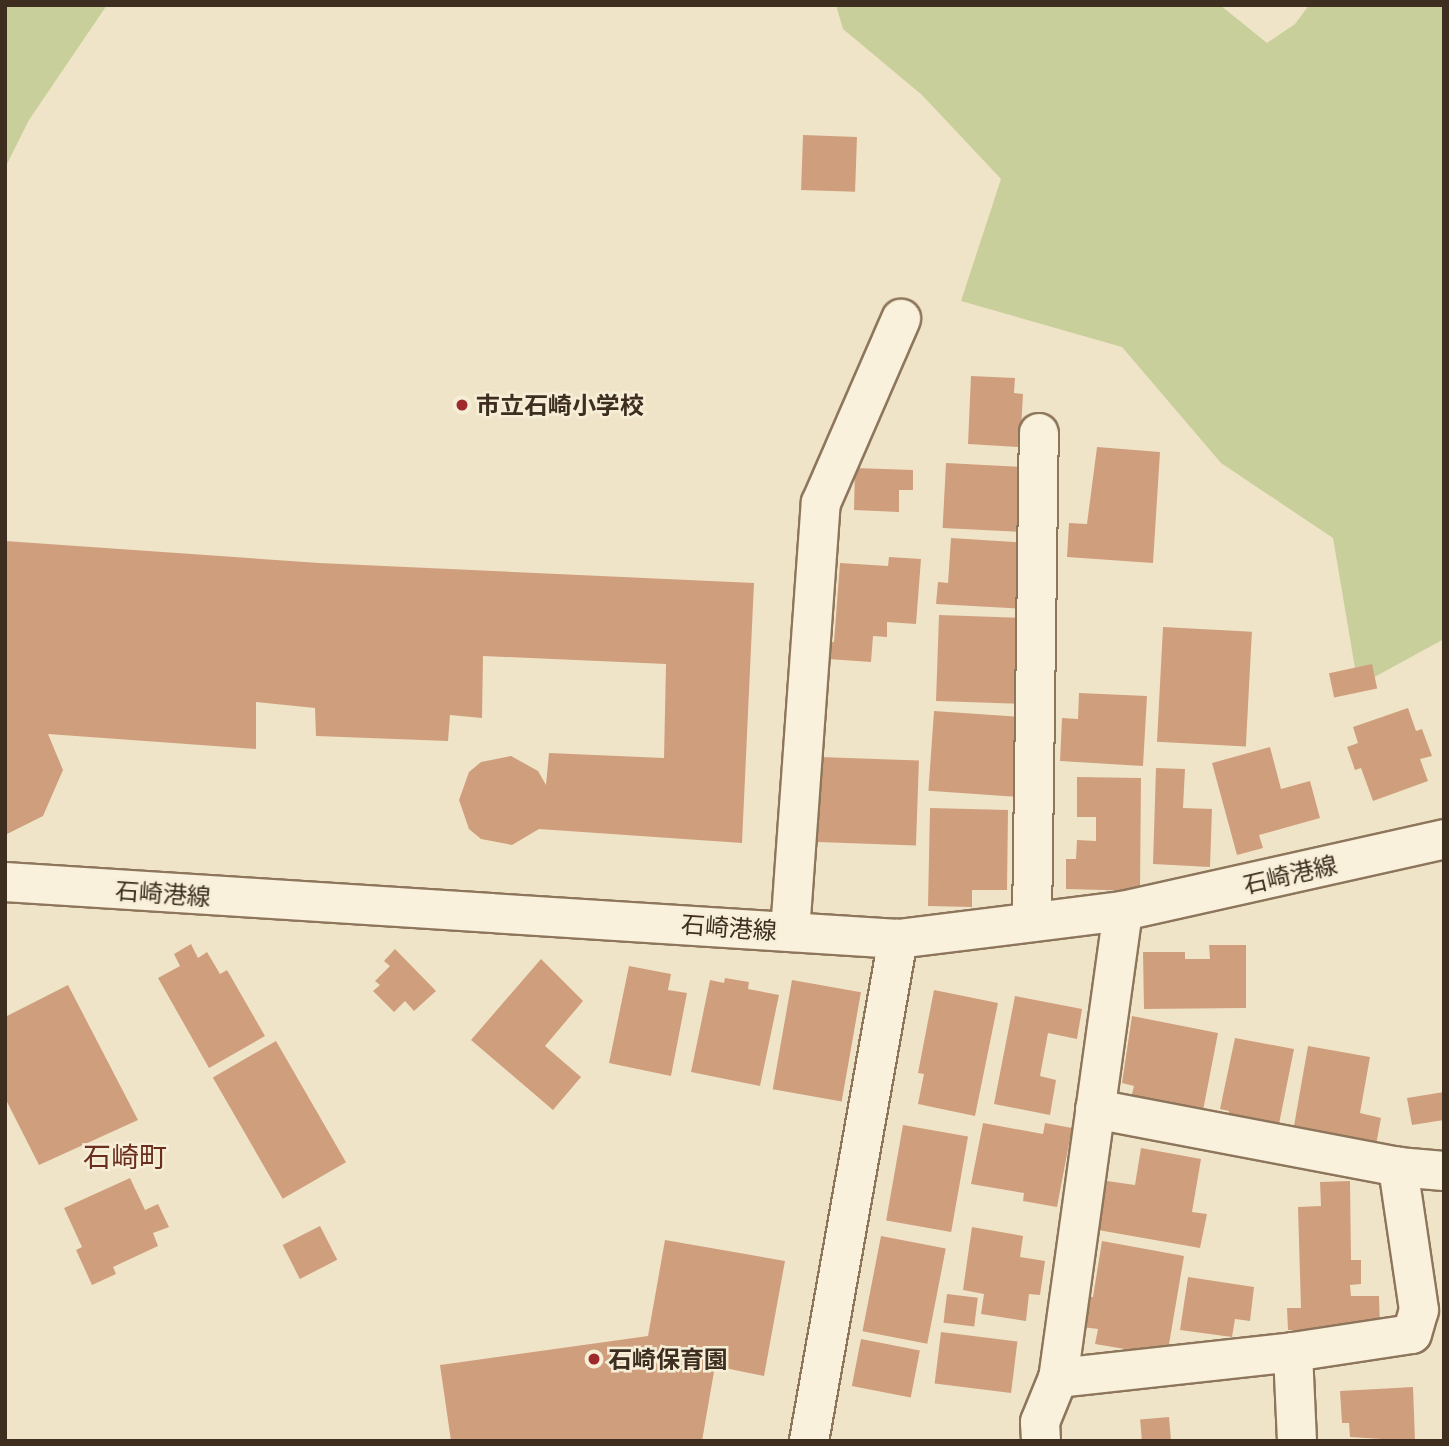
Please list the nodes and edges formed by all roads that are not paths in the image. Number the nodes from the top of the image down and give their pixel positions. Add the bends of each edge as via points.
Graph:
1 (901, 319) dead end
2 (1039, 433) dead end
3 (1444, 839) edge
4 (5, 883) edge
5 (1123, 911) junction
6 (1032, 922) junction
7 (790, 932) junction
8 (898, 939) junction
9 (1095, 1109) junction
10 (1398, 1167) junction
11 (1444, 1171) edge
12 (1432, 1309) edge
13 (1293, 1352) junction
14 (1058, 1378) junction
15 (809, 1441) edge
16 (1041, 1441) edge
17 (1297, 1441) edge

1 - 7 street via 821,503
2 - 6 street
3 - 5 street, 石崎港線
4 - 7 street, 石崎港線
5 - 6 street, 石崎港線
5 - 9 street
6 - 8 street, 石崎港線
7 - 8 street, 石崎港線
8 - 15 street
9 - 10 street
9 - 14 street
10 - 11 street
10 - 12 street
12 - 13 street via 1412,1334
13 - 14 street
13 - 17 street
14 - 16 street via 1040,1422

